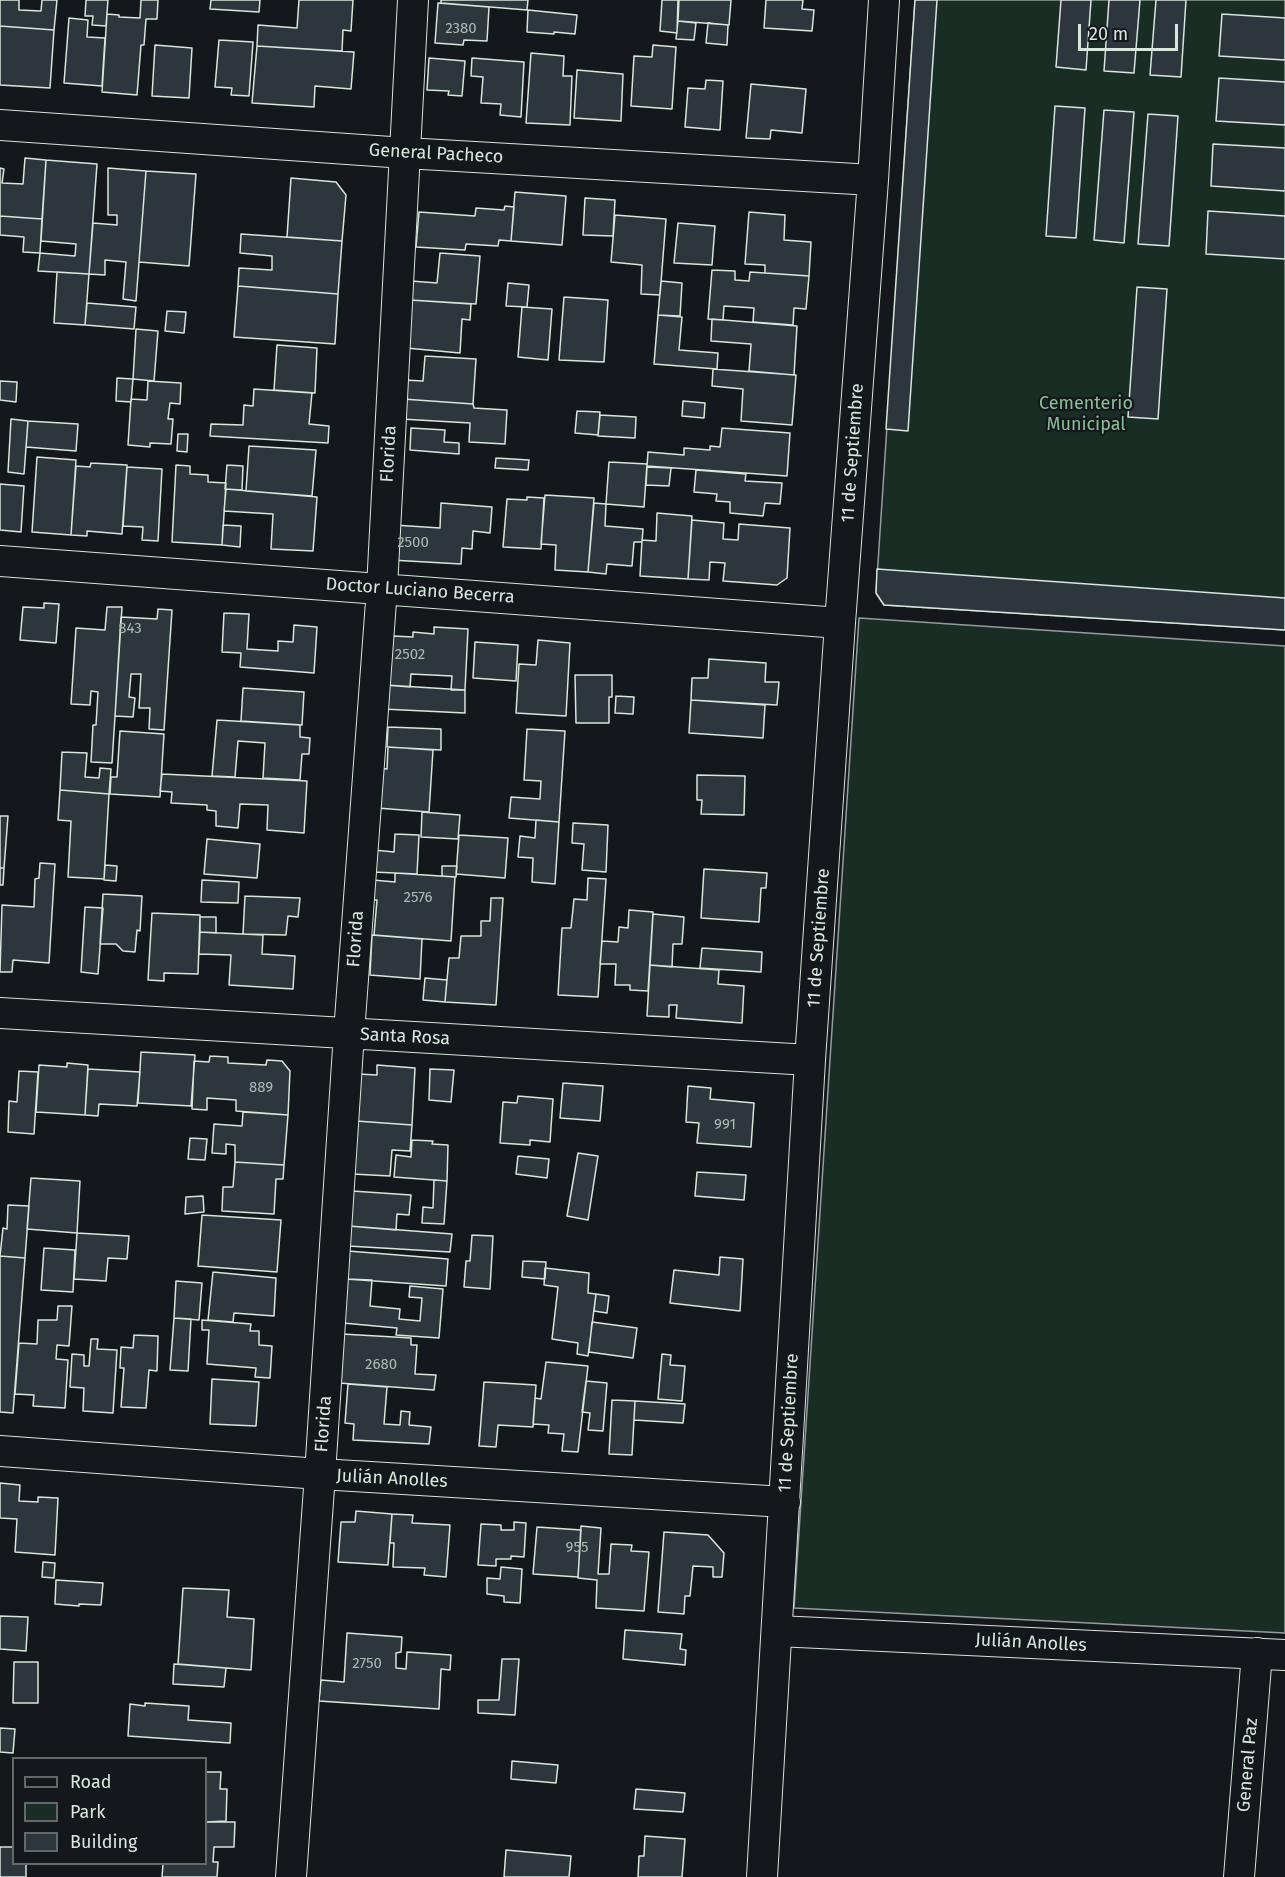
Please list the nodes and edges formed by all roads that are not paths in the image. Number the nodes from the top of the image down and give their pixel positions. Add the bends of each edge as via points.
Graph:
1 (413, 0) edge
2 (884, 0) edge
3 (0, 125) edge
4 (405, 153) junction
5 (873, 180) junction
6 (0, 561) edge
7 (382, 588) junction
8 (840, 623) junction
9 (0, 1013) edge
10 (349, 1033) junction
11 (810, 1060) junction
12 (0, 1451) edge
13 (320, 1474) junction
14 (785, 1503) junction
15 (777, 1631) junction
16 (1271, 1654) edge
17 (291, 1877) edge
18 (762, 1877) edge
19 (1239, 1877) edge

1 - 4 street, Florida
2 - 5 street, 11 de Septiembre
3 - 4 street, General Pacheco
4 - 5 street, General Pacheco
4 - 7 street, Florida
5 - 8 street, 11 de Septiembre
6 - 7 street, Doctor Luciano Becerra
7 - 8 street, Doctor Luciano Becerra
7 - 10 street, Florida
8 - 11 street, 11 de Septiembre
9 - 10 street, Santa Rosa
10 - 11 street, Santa Rosa
10 - 13 street, Florida
11 - 14 street, 11 de Septiembre
12 - 13 street, Julián Anolles
13 - 14 street, Julián Anolles
13 - 17 street, Florida
14 - 15 street, 11 de Septiembre
15 - 16 street, Julián Anolles
15 - 18 street, 11 de Septiembre
16 - 19 street, General Paz

